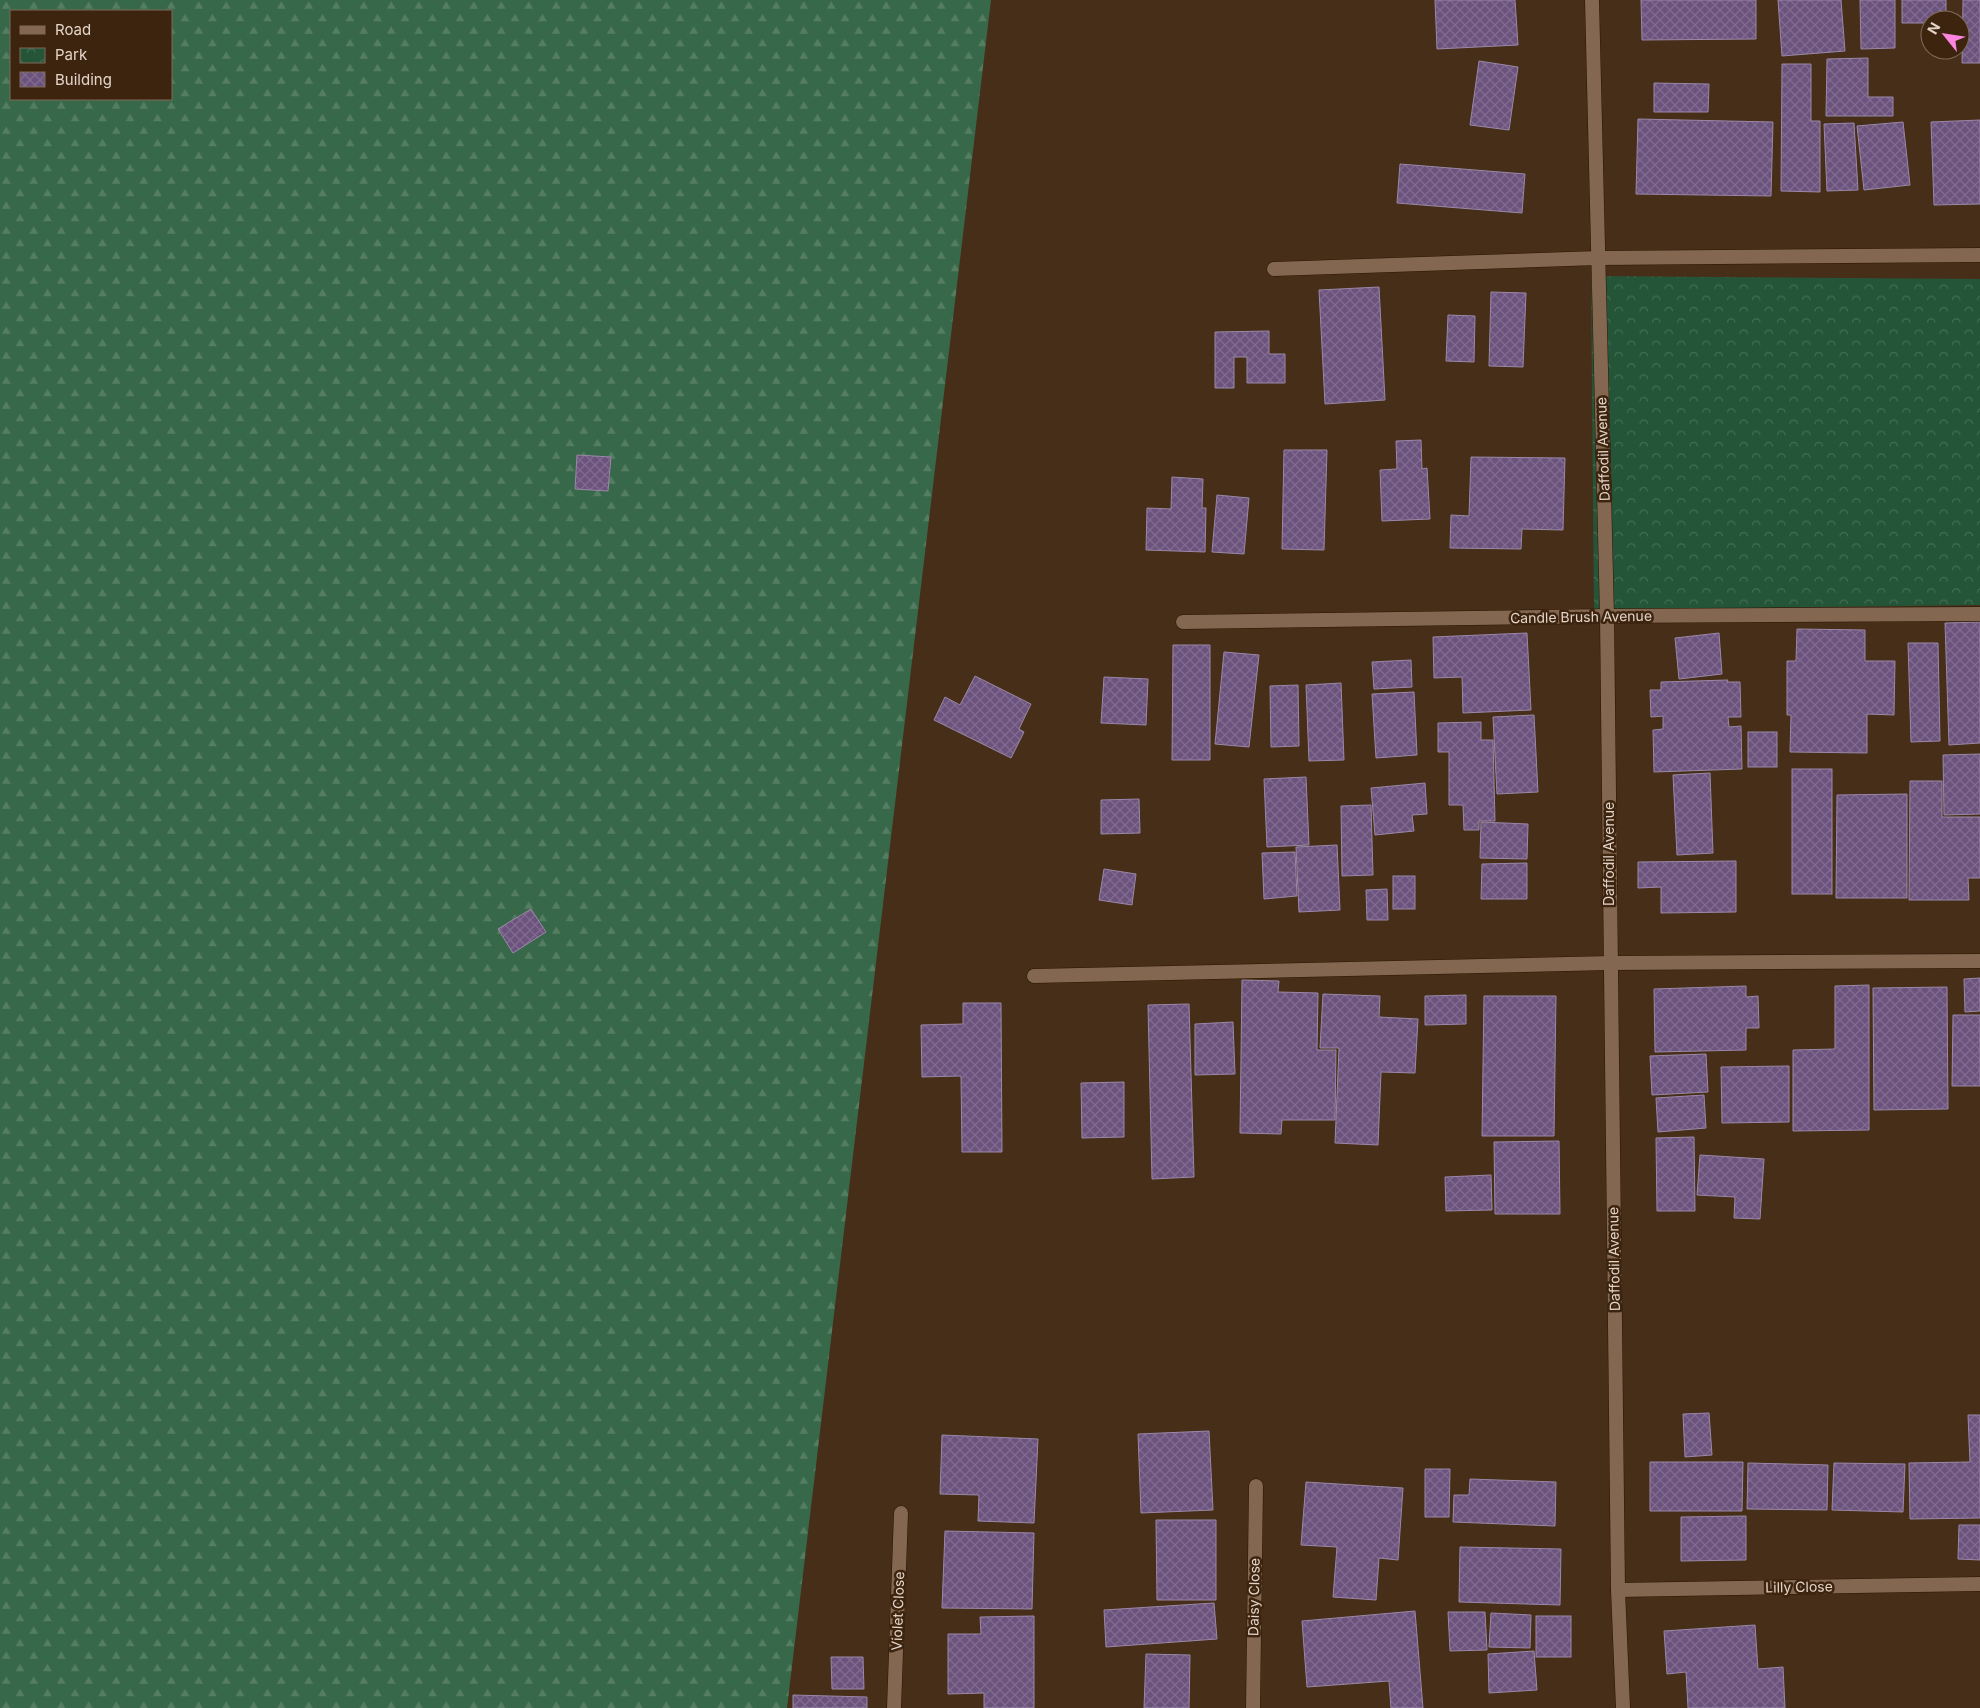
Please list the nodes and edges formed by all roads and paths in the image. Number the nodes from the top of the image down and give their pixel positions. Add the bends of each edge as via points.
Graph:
1 (1592, 0) edge
2 (1980, 255) edge
3 (1598, 258) junction
4 (1274, 269) dead end
5 (1980, 614) edge
6 (1607, 616) junction
7 (1183, 622) dead end
8 (1980, 962) edge
9 (1610, 963) junction
10 (1034, 976) dead end
11 (1256, 1486) dead end
12 (901, 1513) dead end
13 (1980, 1584) edge
14 (1618, 1590) junction
15 (894, 1708) edge
16 (1253, 1708) edge
17 (1623, 1708) edge

1 - 3 street, Daffodil Avenue
2 - 3 street
3 - 4 street
3 - 6 street, Daffodil Avenue
5 - 6 street, Candle Brush Avenue
6 - 7 street, Candle Brush Avenue
6 - 9 street, Daffodil Avenue
8 - 9 street
9 - 10 street
9 - 14 street, Daffodil Avenue
11 - 16 street, Daisy Close
12 - 15 street, Violet Close
13 - 14 street, Lilly Close
14 - 17 street, Daffodil Avenue

